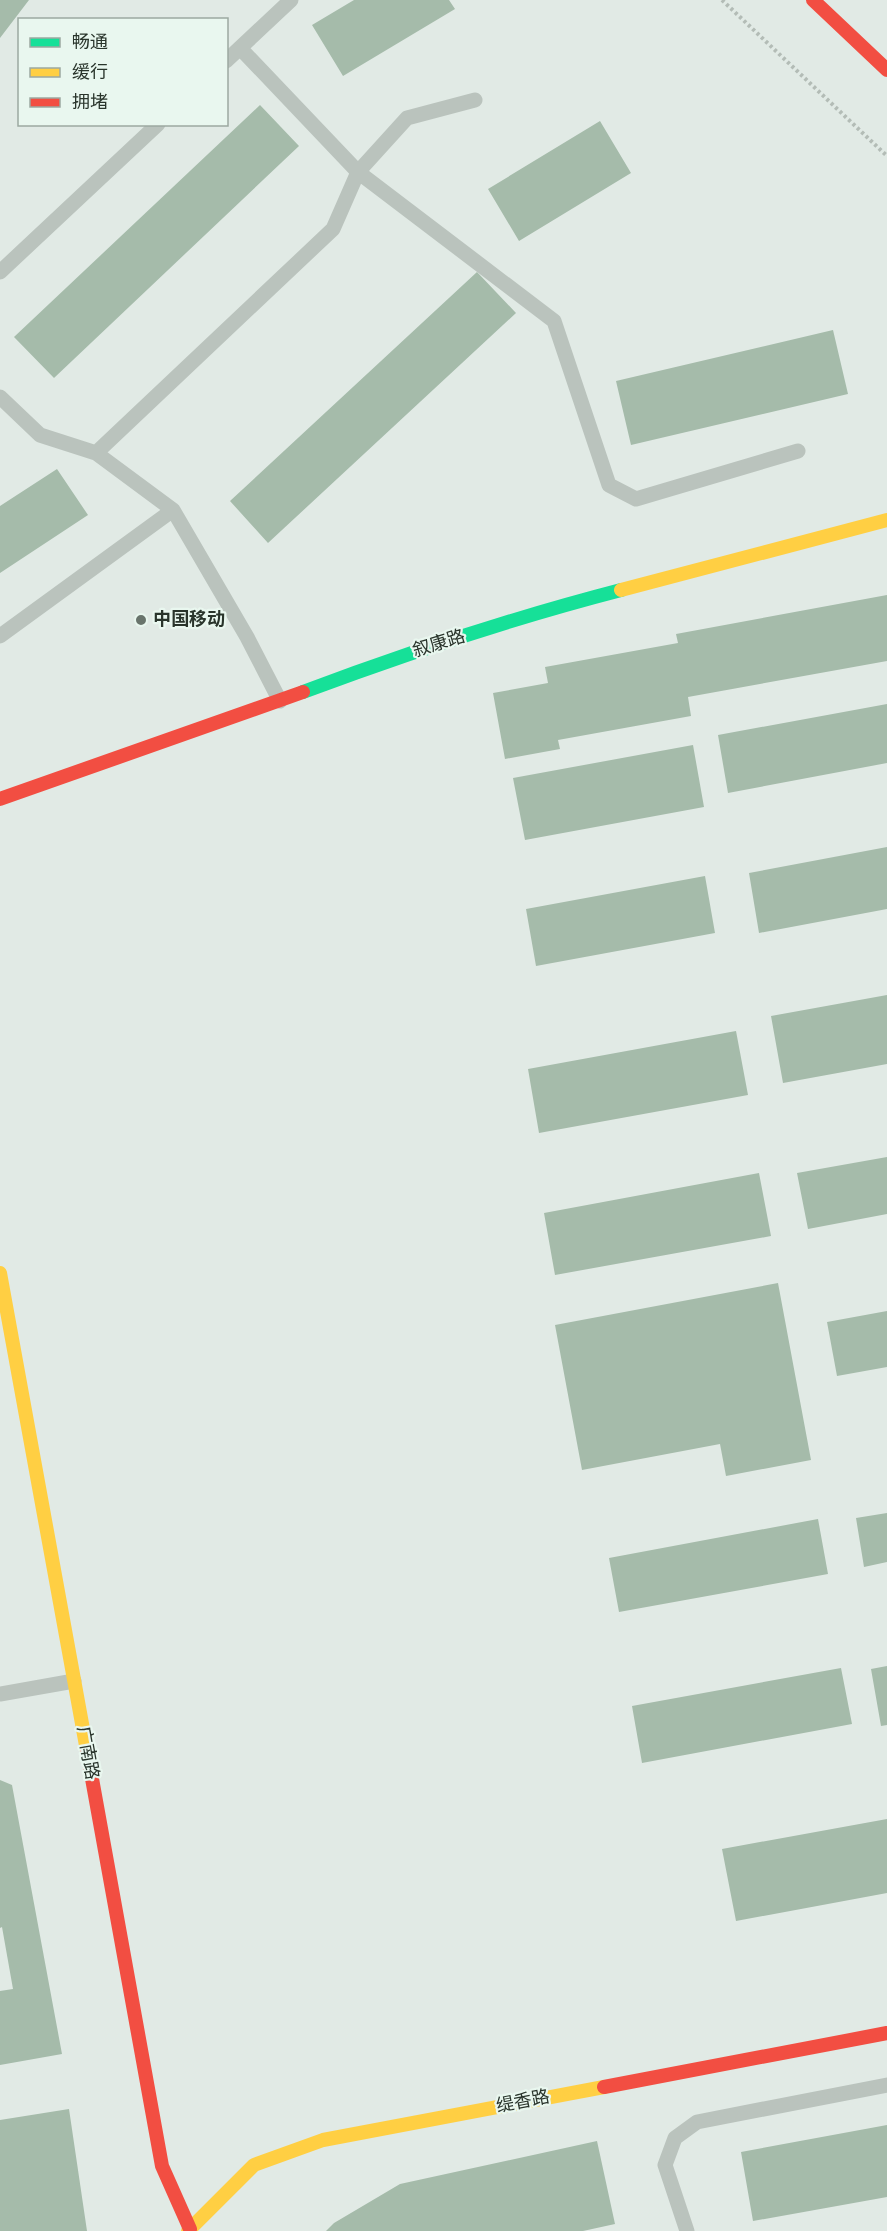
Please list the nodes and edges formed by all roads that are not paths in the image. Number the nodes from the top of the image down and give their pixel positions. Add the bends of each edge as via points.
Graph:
1 (291, 0) edge
2 (813, 0) edge
3 (240, 48) junction
4 (228, 59) edge
5 (887, 69) edge
6 (475, 100) dead end
7 (156, 126) edge
8 (358, 172) junction
9 (0, 272) edge
10 (0, 397) edge
11 (798, 451) dead end
12 (96, 453) junction
13 (173, 510) junction
14 (887, 520) edge
15 (0, 636) edge
16 (280, 700) junction
17 (0, 800) edge
18 (0, 1273) edge
19 (74, 1681) junction
20 (0, 1694) edge
21 (887, 2032) edge
22 (887, 2085) edge
23 (189, 2230) edge
24 (687, 2231) edge

1 - 3 lane
2 - 5 street
3 - 4 lane
3 - 8 lane
6 - 8 lane via 407,118
7 - 9 lane
8 - 11 lane via 554,321 609,485 636,499
8 - 12 lane via 333,229
10 - 12 lane via 40,435
12 - 13 lane
13 - 15 lane
13 - 16 lane via 248,637
14 - 16 street, 叙康路 via 564,605 391,659
16 - 17 street, 叙康路
18 - 19 street, 广南路
19 - 20 lane
19 - 23 street, 广南路 via 162,2166
21 - 23 street, 缇香路 via 323,2140 254,2165
22 - 24 lane via 697,2122 675,2138 666,2165

